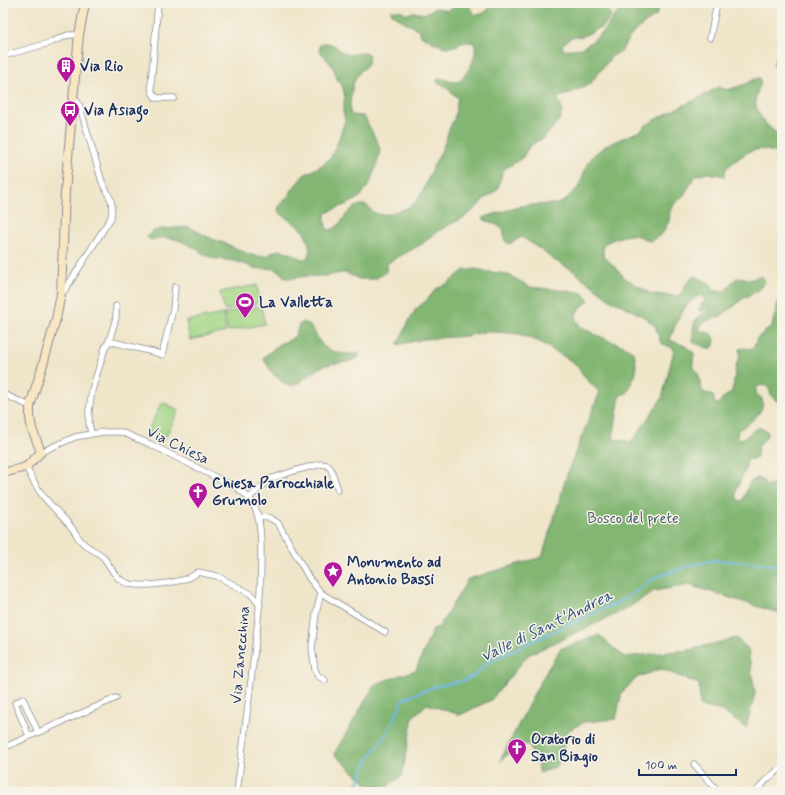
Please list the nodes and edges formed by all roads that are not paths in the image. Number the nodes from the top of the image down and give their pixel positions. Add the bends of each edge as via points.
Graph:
1 (85, 3) edge
2 (158, 3) edge
3 (717, 3) edge
4 (79, 35) junction
5 (710, 38) dead end
6 (3, 56) edge
7 (174, 98) dead end
8 (73, 99) junction
9 (175, 287) dead end
10 (61, 294) junction
11 (116, 306) dead end
12 (109, 342) junction
13 (3, 394) edge
14 (30, 406) junction
15 (91, 434) junction
16 (41, 452) junction
17 (26, 467) junction
18 (3, 473) edge
19 (338, 490) dead end
20 (249, 498) junction
21 (258, 516) junction
22 (321, 593) junction
23 (260, 605) junction
24 (384, 632) dead end
25 (325, 680) dead end
26 (116, 698) dead end
27 (38, 732) junction
28 (29, 736) junction
29 (3, 748) edge
30 (694, 764) dead end
31 (782, 767) edge
32 (237, 792) edge
33 (719, 792) edge
34 (756, 792) edge

1 - 4 street
2 - 7 street via 152,92 156,98
3 - 5 street
4 - 6 street via 68,35
4 - 8 street
8 - 10 street via 65,192
8 - 10 street via 80,107 102,182 112,206 111,218
9 - 12 street via 173,309 162,355
10 - 14 street
11 - 12 street via 116,318
12 - 15 street via 92,390 89,411
13 - 14 street
14 - 16 street via 32,429
15 - 16 street, Via Chiesa via 75,437
15 - 20 street, Via Chiesa via 121,432 238,488
16 - 17 street
17 - 18 street
17 - 23 street, Via Zanecchina via 42,495 80,540 103,557 121,580 135,585 146,585 178,581 198,572 217,576 251,594
19 - 20 street via 330,469 327,465 321,464 270,479
20 - 21 street, Via Chiesa
21 - 22 street via 270,518 278,523 309,578
21 - 23 street, Via Chiesa via 261,547
22 - 24 street
22 - 25 street via 312,648 315,670 318,676
23 - 32 street, Via Zanecchina
26 - 27 street
27 - 28 street
27 - 28 street via 23,699 15,703
28 - 29 street
30 - 33 street
31 - 34 street

